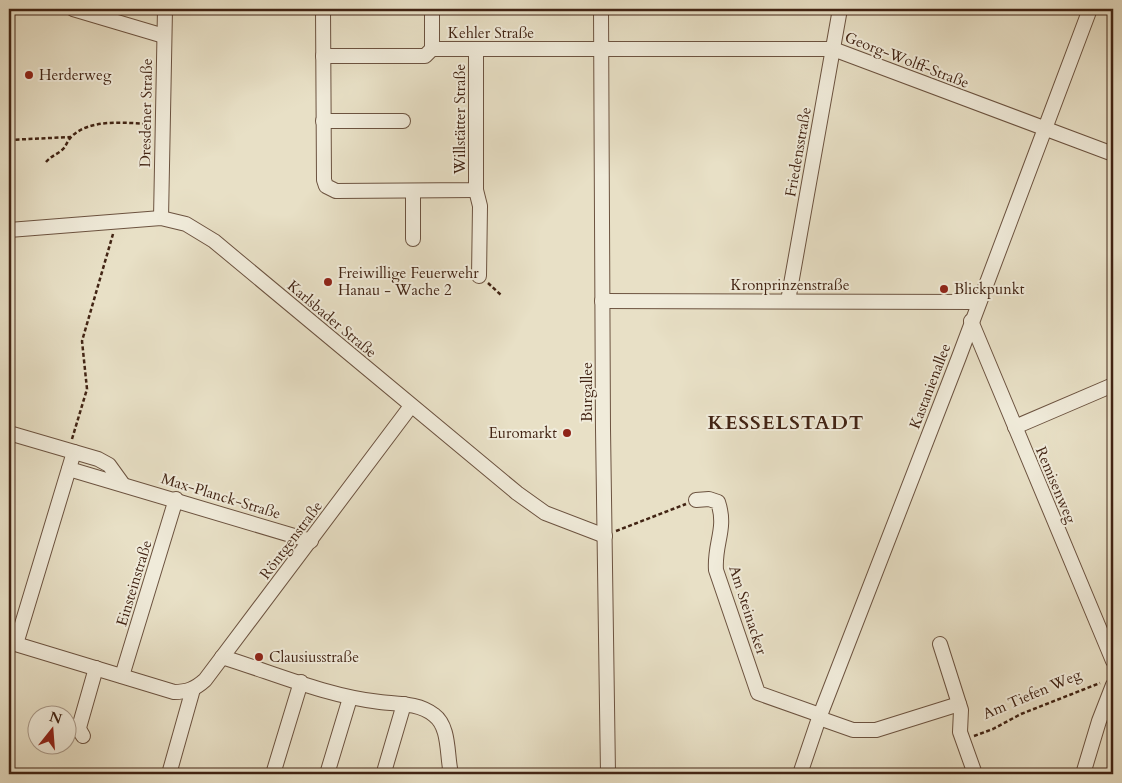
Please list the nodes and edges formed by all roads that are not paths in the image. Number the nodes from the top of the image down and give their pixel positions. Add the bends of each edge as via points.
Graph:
1 (73, 9) edge
2 (164, 9) edge
3 (323, 9) edge
4 (432, 9) edge
5 (602, 9) edge
6 (840, 9) edge
7 (1090, 9) edge
8 (164, 36) junction
9 (432, 49) junction
10 (476, 49) junction
11 (602, 49) junction
12 (833, 50) junction
13 (324, 56) junction
14 (323, 121) junction
15 (403, 121) dead end
16 (1045, 129) junction
17 (1113, 154) edge
18 (476, 190) junction
19 (413, 191) junction
20 (161, 218) junction
21 (9, 230) edge
22 (413, 239) dead end
23 (479, 276) road end
24 (602, 301) junction
25 (788, 301) junction
26 (978, 302) junction
27 (972, 321) junction
28 (1113, 385) edge
29 (411, 406) junction
30 (1015, 427) junction
31 (9, 433) edge
32 (71, 451) junction
33 (69, 469) junction
34 (122, 483) junction
35 (176, 499) junction
36 (696, 500) road end
37 (605, 536) junction
38 (311, 541) junction
39 (12, 643) edge
40 (940, 644) dead end
41 (222, 657) junction
42 (1113, 661) edge
43 (96, 668) junction
44 (122, 676) junction
45 (301, 682) junction
46 (1109, 683) edge
47 (193, 689) junction
48 (350, 698) junction
49 (404, 704) junction
50 (959, 704) junction
51 (820, 716) junction
52 (83, 736) dead end
53 (384, 772) dead end
54 (453, 772) edge
55 (169, 774) edge
56 (273, 774) edge
57 (327, 774) edge
58 (608, 774) edge
59 (800, 774) edge
60 (975, 774) edge
61 (1083, 774) edge

1 - 8 street
2 - 8 street, Dresdener Straße
3 - 13 street
4 - 9 street
5 - 11 street, Burgallee
6 - 12 street, Friedensstraße
7 - 16 street, Kastanienallee
8 - 20 street, Dresdener Straße
9 - 10 street, Kehler Straße
9 - 13 street, Kehler Straße via 425,56
10 - 11 street, Kehler Straße
10 - 18 street, Willstätter Straße
11 - 12 street, Georg-Wolff-Straße
11 - 24 street, Burgallee
12 - 16 street, Georg-Wolff-Straße
12 - 25 street, Friedensstraße
13 - 14 street
14 - 15 street
14 - 19 street, Willstätter Straße via 326,186 336,190
16 - 17 street, Georg-Wolff-Straße
16 - 26 street, Kastanienallee
18 - 19 street, Willstätter Straße
18 - 23 street, Willstätter Straße via 480,206
19 - 22 street
20 - 21 street, Karlsbader Straße
20 - 29 street, Karlsbader Straße via 186,224 214,241
24 - 25 street, Kronprinzenstraße
24 - 37 street, Burgallee
25 - 26 street, Kronprinzenstraße
26 - 27 street, Kastanienallee
27 - 30 street, Remisenweg
27 - 51 street, Kastanienallee
28 - 30 street
29 - 37 street, Karlsbader Straße via 536,508 573,526
29 - 38 street, Röntgenstraße
30 - 42 street, Remisenweg
31 - 32 street
32 - 33 street
32 - 34 street via 105,462
33 - 34 street, Max-Planck-Straße
33 - 39 street
34 - 35 street, Max-Planck-Straße
35 - 38 street, Max-Planck-Straße
35 - 44 street, Einsteinstraße
36 - 51 street, Am Steinacker via 709,498 718,502 722,529 715,554 716,570 758,693
37 - 58 street, Burgallee
38 - 41 street, Röntgenstraße
39 - 43 street
40 - 50 street, Am Tiefen Weg
41 - 45 street
41 - 47 street, Röntgenstraße via 205,680
43 - 44 street
43 - 52 street via 79,729
44 - 47 street via 174,692
45 - 48 street
45 - 56 street
46 - 61 street
47 - 55 street
48 - 49 street
48 - 57 street
49 - 53 street
49 - 54 street via 425,709 439,719 444,728
50 - 51 street, Am Tiefen Weg via 876,730 853,730
50 - 60 street, Am Tiefen Weg via 963,740
51 - 59 street, Kastanienallee

